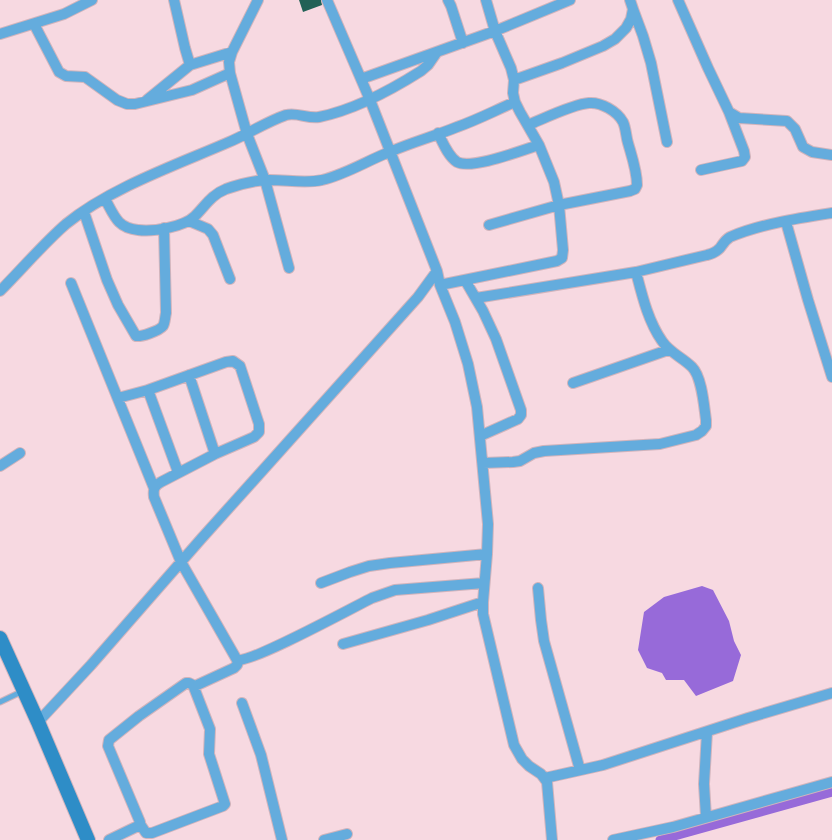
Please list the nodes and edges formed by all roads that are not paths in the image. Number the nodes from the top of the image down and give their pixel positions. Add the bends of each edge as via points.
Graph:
1 (92, 0) edge
2 (174, 0) edge
3 (258, 0) edge
4 (327, 0) edge
5 (448, 0) edge
6 (486, 0) edge
7 (570, 0) edge
8 (678, 0) edge
9 (631, 4) edge
10 (34, 24) junction
11 (495, 32) junction
12 (0, 34) edge
13 (463, 43) junction
14 (232, 52) junction
15 (437, 52) junction
16 (190, 65) junction
17 (230, 73) junction
18 (361, 79) junction
19 (514, 80) junction
20 (370, 100) junction
21 (144, 102) junction
22 (515, 102) junction
23 (730, 112) junction
24 (528, 125) junction
25 (438, 133) junction
26 (247, 134) junction
27 (667, 142) dead end
28 (539, 145) junction
29 (390, 151) junction
30 (832, 155) edge
31 (701, 170) dead end
32 (265, 180) junction
33 (105, 199) junction
34 (559, 205) junction
35 (84, 212) junction
36 (832, 213) edge
37 (189, 221) junction
38 (786, 222) junction
39 (489, 225) dead end
40 (164, 228) junction
41 (289, 268) dead end
42 (437, 271) junction
43 (636, 272) junction
44 (230, 279) dead end
45 (465, 280) junction
46 (71, 283) dead end
47 (440, 285) junction
48 (0, 291) edge
49 (476, 298) junction
50 (668, 350) junction
51 (189, 375) junction
52 (832, 377) edge
53 (573, 383) dead end
54 (148, 390) junction
55 (118, 398) junction
56 (480, 436) junction
57 (20, 453) dead end
58 (215, 454) junction
59 (483, 464) junction
60 (0, 466) edge
61 (178, 472) junction
62 (154, 488) junction
63 (487, 554) junction
64 (181, 562) junction
65 (321, 583) dead end
66 (484, 584) junction
67 (538, 588) dead end
68 (482, 602) junction
69 (0, 638) edge
70 (343, 644) dead end
71 (239, 660) junction
72 (193, 685) junction
73 (24, 691) junction
74 (832, 693) edge
75 (0, 702) edge
76 (242, 703) dead end
77 (38, 722) junction
78 (707, 732) junction
79 (580, 770) junction
80 (545, 778) junction
81 (832, 782) edge
82 (706, 817) junction
83 (140, 824) junction
84 (347, 834) dead end
85 (88, 840) edge
86 (109, 840) edge
87 (282, 840) edge
88 (324, 840) edge
89 (552, 840) edge
90 (613, 840) edge

1 - 10 street via 64,14
2 - 16 street
3 - 14 street
4 - 18 street
5 - 13 street
6 - 11 street
7 - 11 street
8 - 23 street
9 - 19 street via 631,19 615,40
9 - 27 street via 651,63
10 - 12 street
10 - 21 street via 63,75 84,77 127,104
11 - 13 street
11 - 19 street
13 - 15 street
14 - 16 street
14 - 17 street via 229,62
15 - 18 street
15 - 20 street via 421,71
16 - 21 street
17 - 21 street via 192,90
17 - 26 street
18 - 20 street
19 - 22 street
20 - 26 street via 317,117 288,115
20 - 29 street
22 - 24 street
22 - 25 street via 457,128
23 - 30 street via 739,118 787,121 795,129 803,147 812,152
23 - 31 street via 745,157 742,161
24 - 28 street
24 - 34 street via 578,105 590,103 609,108 623,122 637,179 634,189
25 - 28 street via 450,155 458,162 468,165
25 - 29 street
26 - 32 street
26 - 33 street via 136,182
28 - 34 street via 554,182
29 - 32 street via 322,180
29 - 42 street
32 - 37 street via 218,192
32 - 41 street
33 - 35 street
33 - 40 street via 117,222 125,227 138,230
34 - 39 street
34 - 45 street via 562,258
35 - 40 street via 107,280 136,336 140,337 163,326 165,321
35 - 48 street via 66,224
36 - 38 street
37 - 40 street
37 - 44 street via 208,229 213,235
38 - 43 street via 729,238 715,252 706,255
38 - 52 street
42 - 47 street
42 - 64 street via 418,297
43 - 49 street
43 - 50 street via 646,309
45 - 47 street
45 - 49 street
46 - 55 street
47 - 56 street via 468,364
49 - 56 street via 496,339 521,410 518,418
50 - 53 street
50 - 59 street via 697,373 706,420 706,426 702,431 687,438 660,444 544,451 520,461
51 - 54 street
51 - 58 street
51 - 58 street via 226,362 233,361 240,366 259,424 259,432 254,437
54 - 55 street
54 - 61 street
55 - 62 street
56 - 59 street
57 - 60 street
58 - 61 street
59 - 63 street via 488,524
61 - 62 street
62 - 64 street via 154,497
63 - 65 street via 376,565
63 - 66 street
64 - 71 street via 235,659
64 - 77 street
66 - 68 street
66 - 71 street via 388,592 268,651
67 - 79 street via 544,640
68 - 70 street
68 - 80 street via 514,745 522,759
69 - 73 main road
71 - 72 street via 234,668 201,684
72 - 83 street via 188,682 139,716 108,742
72 - 83 street via 210,729 209,754 225,804 152,833 146,833
73 - 75 lane
73 - 77 main road
74 - 78 street
76 - 87 street via 261,755
77 - 85 main road
78 - 79 street
78 - 82 street via 704,784
79 - 80 street
80 - 89 street
81 - 82 street
82 - 90 street
83 - 86 street
84 - 88 street

